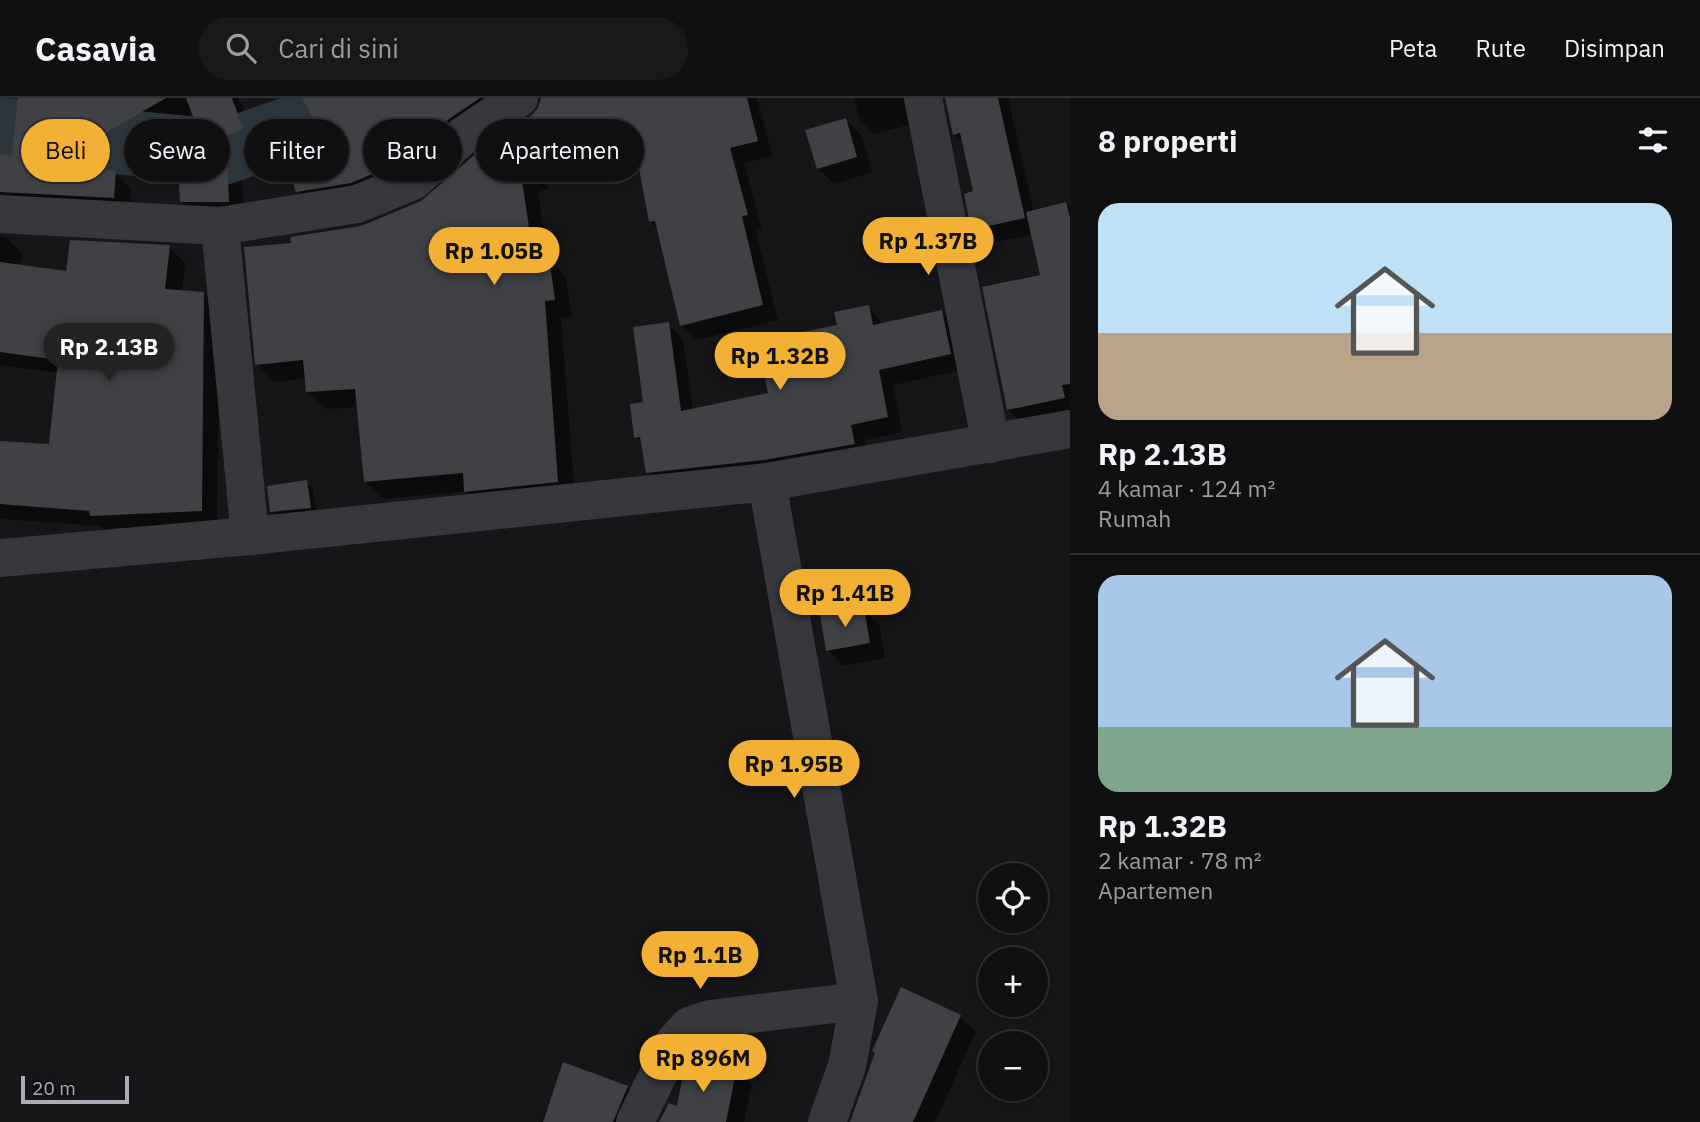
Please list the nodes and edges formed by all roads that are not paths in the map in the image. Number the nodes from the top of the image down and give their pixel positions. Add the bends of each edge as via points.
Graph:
1 (519, 98) edge
2 (923, 98) edge
3 (0, 214) edge
4 (220, 226) junction
5 (1070, 429) edge
6 (991, 444) junction
7 (767, 482) junction
8 (250, 536) junction
9 (0, 558) edge
10 (859, 1001) junction
11 (635, 1122) edge
12 (827, 1122) edge

1 - 4 street via 464,135 413,181 388,193 357,204
2 - 6 street
3 - 4 street
4 - 8 street
5 - 6 street
6 - 7 street
7 - 8 street
7 - 10 street
8 - 9 street
10 - 11 street via 710,1019 688,1026 673,1044
10 - 12 street via 847,1066

